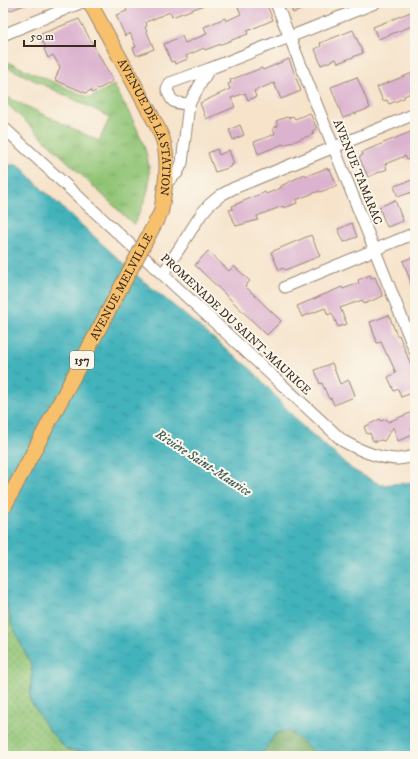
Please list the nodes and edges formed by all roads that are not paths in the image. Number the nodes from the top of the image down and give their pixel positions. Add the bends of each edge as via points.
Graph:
1 (80, 3) edge
2 (90, 3) edge
3 (276, 3) edge
4 (375, 3) edge
5 (3, 35) edge
6 (290, 37) junction
7 (209, 69) junction
8 (189, 104) junction
9 (415, 114) edge
10 (3, 127) edge
11 (334, 147) junction
12 (166, 184) junction
13 (161, 212) joint
14 (415, 233) edge
15 (374, 249) junction
16 (163, 274) junction
17 (286, 286) dead end
18 (415, 351) edge
19 (415, 456) edge
20 (3, 509) edge

1 - 5 street
2 - 12 main road, AVENUE DE LA STATION / 157 via 163,140
3 - 6 street, AVENUE TAMARAC
4 - 6 street
6 - 7 street
6 - 11 street, AVENUE TAMARAC
7 - 8 street
7 - 8 street via 170,83 167,89 170,99 175,103
8 - 12 street via 182,163 177,174
9 - 11 street
10 - 16 street, PROMENADE DU SAINT-MAURICE
11 - 15 street, AVENUE TAMARAC
11 - 16 street via 221,195 202,213
12 - 13 main road, AVENUE DE LA STATION / 157
13 - 20 main road, AVENUE MELVILLE / 157, bridge
14 - 15 street
15 - 17 street
15 - 18 street, AVENUE TAMARAC
16 - 19 street, PROMENADE DU SAINT-MAURICE via 343,441 382,457 398,459

